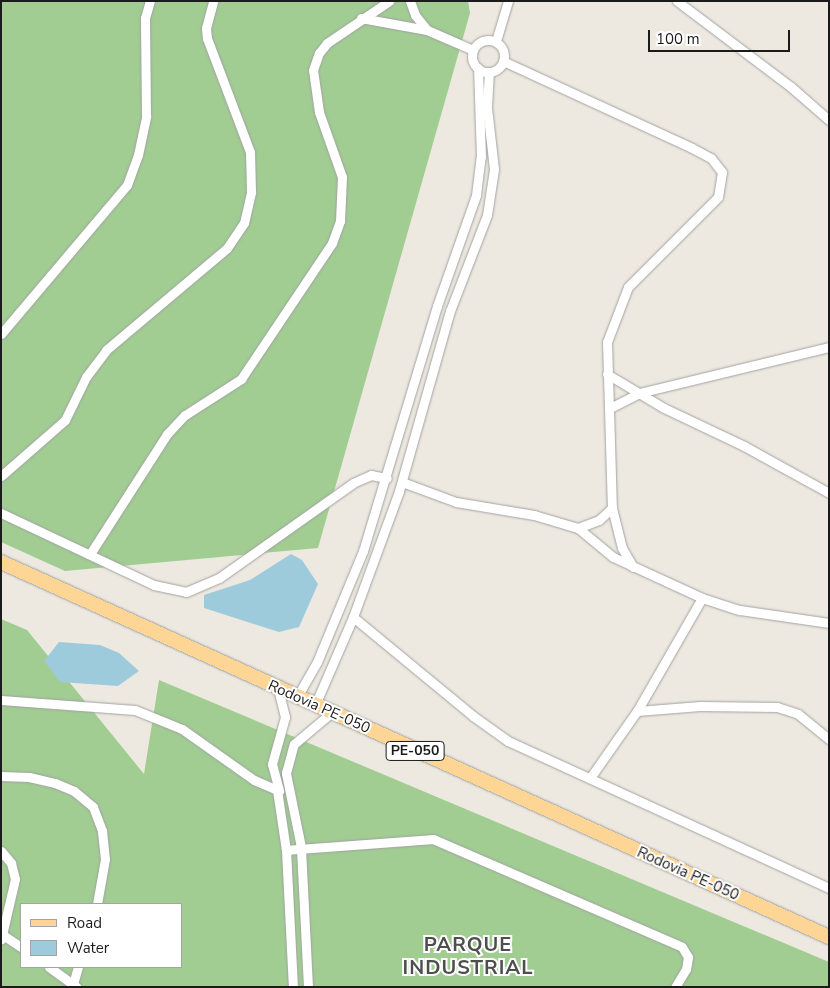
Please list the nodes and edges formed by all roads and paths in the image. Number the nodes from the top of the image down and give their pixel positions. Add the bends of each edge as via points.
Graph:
1 (150, 1) edge
2 (213, 1) edge
3 (389, 1) edge
4 (410, 1) edge
5 (508, 1) edge
6 (677, 1) edge
7 (361, 18) junction
8 (428, 30) junction
9 (496, 42) junction
10 (473, 50) junction
11 (503, 61) junction
12 (478, 68) junction
13 (489, 72) junction
14 (829, 120) edge
15 (1, 334) edge
16 (829, 347) edge
17 (607, 374) junction
18 (639, 393) junction
19 (610, 408) junction
20 (1, 476) edge
21 (387, 478) junction
22 (404, 478) junction
23 (399, 491) junction
24 (829, 492) edge
25 (612, 508) junction
26 (1, 512) edge
27 (578, 528) junction
28 (90, 554) junction
29 (1, 562) edge
30 (633, 568) junction
31 (702, 598) junction
32 (353, 617) junction
33 (829, 623) edge
34 (333, 625) junction
35 (347, 632) junction
36 (317, 662) junction
37 (331, 668) junction
38 (278, 689) junction
39 (297, 697) junction
40 (1, 700) edge
41 (315, 705) junction
42 (637, 711) junction
43 (331, 713) junction
44 (279, 736) junction
45 (829, 739) edge
46 (294, 744) junction
47 (1, 776) edge
48 (590, 778) junction
49 (277, 790) junction
50 (292, 795) junction
51 (301, 847) junction
52 (286, 850) junction
53 (1, 851) edge
54 (829, 888) edge
55 (97, 903) edge
56 (290, 930) junction
57 (305, 930) junction
58 (2, 937) edge
59 (829, 937) edge
60 (20, 946) edge
61 (50, 968) edge
62 (78, 968) edge
63 (75, 985) edge
64 (293, 987) edge
65 (308, 987) edge
66 (675, 987) edge

1 - 15 street via 145,18 146,116 138,155 127,185
2 - 20 street via 207,21 207,38 250,152 251,192 244,224 227,248 106,350 86,377 65,420
3 - 7 street
4 - 8 street via 415,15
5 - 9 street
6 - 14 street via 791,87
7 - 8 street
7 - 28 street via 318,52 313,70 320,112 342,177 341,213 332,243 242,379 191,411 167,434
8 - 10 street
9 - 10 street via 483,40
9 - 11 street via 502,48
10 - 12 street via 473,60
11 - 13 street via 498,69
11 - 17 street via 692,148 711,158 722,172 718,196 628,287 607,342
12 - 13 street
12 - 21 street via 481,157 476,195 437,306
13 - 22 street via 493,191 450,311
16 - 18 street
17 - 18 street
17 - 19 street
18 - 19 street
18 - 24 street
19 - 25 street
21 - 22 street
21 - 23 street
21 - 28 street via 371,475 353,483 219,578 194,590 179,592 162,588
21 - 34 street
22 - 23 street
22 - 27 street via 456,502 534,515
23 - 32 street
25 - 27 street via 599,520
25 - 30 street via 622,548
26 - 28 street
27 - 30 street via 600,548
29 - 38 main road, Rodovia PE-050 / PE-050
30 - 31 street
31 - 33 street via 740,610
31 - 42 street
32 - 35 street
32 - 48 street via 490,729 528,752
34 - 35 street
34 - 36 street
35 - 37 street
36 - 37 street
36 - 39 street
37 - 41 street
38 - 39 main road, Rodovia PE-050 / PE-050
38 - 44 street via 285,717
39 - 41 main road, Rodovia PE-050 / PE-050
40 - 49 street via 134,710 182,729 260,784
41 - 43 main road, Rodovia PE-050 / PE-050
42 - 45 street via 700,706 777,707 798,714
42 - 48 street
43 - 46 street via 309,728
43 - 59 main road, Rodovia PE-050 / PE-050
44 - 46 street
44 - 49 street via 272,764
46 - 50 street via 286,773
47 - 55 street via 30,777 55,783 74,791 93,807 102,831 105,859
48 - 54 street
49 - 50 street
49 - 52 street
50 - 51 street
51 - 52 street
51 - 57 street
51 - 66 street via 433,839 682,947 688,958 686,969
52 - 56 street
53 - 58 street via 11,863 15,879
56 - 57 street
56 - 64 street
57 - 65 street
58 - 60 street
61 - 63 street
62 - 63 street

